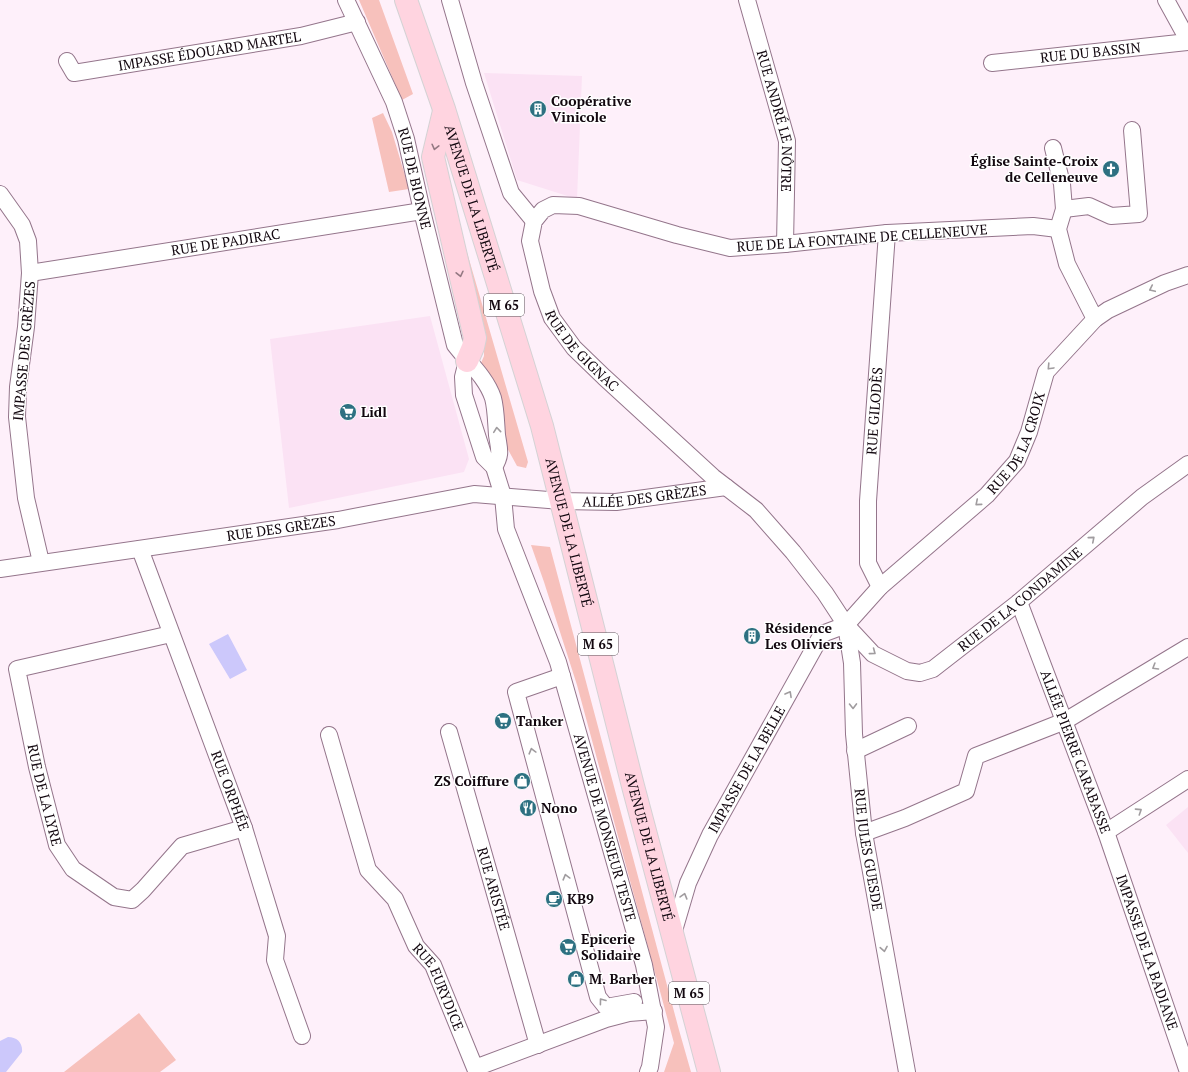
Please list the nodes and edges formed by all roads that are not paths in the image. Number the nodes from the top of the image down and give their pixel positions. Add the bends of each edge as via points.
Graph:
1 (346, 0) edge
2 (406, 0) edge
3 (450, 0) edge
4 (747, 0) edge
5 (1166, 0) edge
6 (357, 22) junction
7 (1188, 41) edge
8 (67, 61) dead end
9 (992, 63) dead end
10 (444, 109) junction
11 (1132, 130) dead end
12 (1053, 148) dead end
13 (0, 194) edge
14 (1064, 208) junction
15 (422, 212) junction
16 (534, 221) junction
17 (1058, 229) junction
18 (887, 233) junction
19 (785, 244) junction
20 (30, 273) junction
21 (1188, 275) edge
22 (1095, 319) junction
23 (467, 361) junction
24 (1188, 464) edge
25 (494, 467) junction
26 (726, 487) junction
27 (503, 496) junction
28 (562, 501) junction
29 (140, 549) junction
30 (41, 562) junction
31 (0, 569) edge
32 (880, 587) junction
33 (1019, 602) junction
34 (846, 625) junction
35 (171, 634) junction
36 (1188, 647) edge
37 (562, 676) junction
38 (1065, 721) junction
39 (908, 726) dead end
40 (449, 732) dead end
41 (329, 735) dead end
42 (855, 751) junction
43 (1188, 779) edge
44 (244, 828) junction
45 (1106, 832) junction
46 (864, 833) junction
47 (673, 934) junction
48 (652, 1004) junction
49 (302, 1036) dead end
50 (538, 1044) junction
51 (648, 1072) edge
52 (710, 1072) edge
53 (907, 1072) edge
54 (1188, 1072) edge

1 - 6 street, RUE DE BIONNE
2 - 10 main road, AVENUE DE LA LIBERTÉ / M 65
3 - 16 street via 474,83 511,193
4 - 19 street, RUE ANDRÉ LE NÔTRE via 787,141
5 - 7 street
6 - 8 street, IMPASSE ÉDOUARD MARTEL via 301,36 74,73
6 - 15 street, RUE DE BIONNE via 394,102 406,139
7 - 9 street, RUE DU BASSIN
10 -> 23 main road, M 65 via 433,157 475,338 474,347
10 - 28 main road, AVENUE DE LA LIBERTÉ / M 65 via 542,426
11 - 14 street via 1139,214 1111,216 1089,206
12 - 14 street via 1062,184
13 - 20 street, IMPASSE DES GRÈZES via 22,225 28,241
14 - 17 street
15 - 20 street, RUE DE PADIRAC
15 - 23 street, RUE DE BIONNE via 455,346
16 - 19 street, RUE DE LA FONTAINE DE CELLENEUVE via 543,210 553,205 579,206 730,248
16 - 26 street, RUE DE GIGNAC via 530,241 542,291 552,318 574,348 604,378
17 - 18 street, RUE DE LA FONTAINE DE CELLENEUVE via 1033,226
17 - 22 street via 1067,264
18 - 19 street, RUE DE LA FONTAINE DE CELLENEUVE
18 - 32 street, RUE GILODÈS via 868,502 868,563
20 - 30 street, IMPASSE DES GRÈZES via 17,417 26,498
21 -> 22 street, RUE DE LA CROIX via 1122,303
22 -> 32 street, RUE DE LA CROIX via 1046,372 1029,432 1017,461 987,496
23 - 25 street via 463,377 464,395 484,457
25 -> 23 street, RUE DE BIONNE via 500,458 494,400 480,373
33 -> 24 street, RUE DE LA CONDAMINE via 1142,497
25 - 27 street
26 - 28 street, ALLÉE DES GRÈZES via 616,502
26 - 34 street, RUE DE GIGNAC via 756,510 793,552
27 - 28 street, RUE DES GRÈZES
27 - 29 street, RUE DES GRÈZES via 474,494 338,520
27 - 37 street, AVENUE DE MONSIEUR TESTE via 506,530
28 - 47 main road, AVENUE DE LA LIBERTÉ / M 65
29 - 30 street, RUE DES GRÈZES
29 - 35 street, RUE ORPHÉE
30 - 31 street, RUE DES GRÈZES
32 - 34 street, RUE DE LA CROIX
34 -> 33 street, RUE DE LA CONDAMINE via 873,654 907,671 920,673 933,669
33 - 38 street, ALLÉE PIERRE CARABASSE
34 -> 42 street, RUE JULES GUESDE via 852,663
47 -> 34 street, IMPASSE DE LA BELLE via 688,883 710,835 822,634
35 - 44 street, RUE ORPHÉE
35 - 44 street, RUE DE LA LYRE via 18,669 37,767 57,845 73,869 114,898 132,900 182,846
36 -> 38 street
37 - 48 street, AVENUE DE MONSIEUR TESTE via 644,965
48 -> 37 street via 606,1007 596,990 516,692
38 - 45 street, ALLÉE PIERRE CARABASSE
38 - 46 street via 976,756 966,791
39 - 42 street
40 - 50 street, RUE ARISTÉE
41 - 50 street, RUE EURYDICE via 368,870 395,899 416,946 433,965 474,1068
42 - 46 street, RUE JULES GUESDE
45 -> 43 street, ALLÉE PIERRE CARABASSE
44 - 49 street, RUE ORPHÉE via 277,936 275,960
45 - 54 street, IMPASSE DE LA BADIANE
46 -> 53 street, RUE JULES GUESDE
47 - 52 main road, AVENUE DE LA LIBERTÉ / M 65
48 - 50 street, RUE EURYDICE
48 - 51 street, AVENUE DE MONSIEUR TESTE via 656,1027

